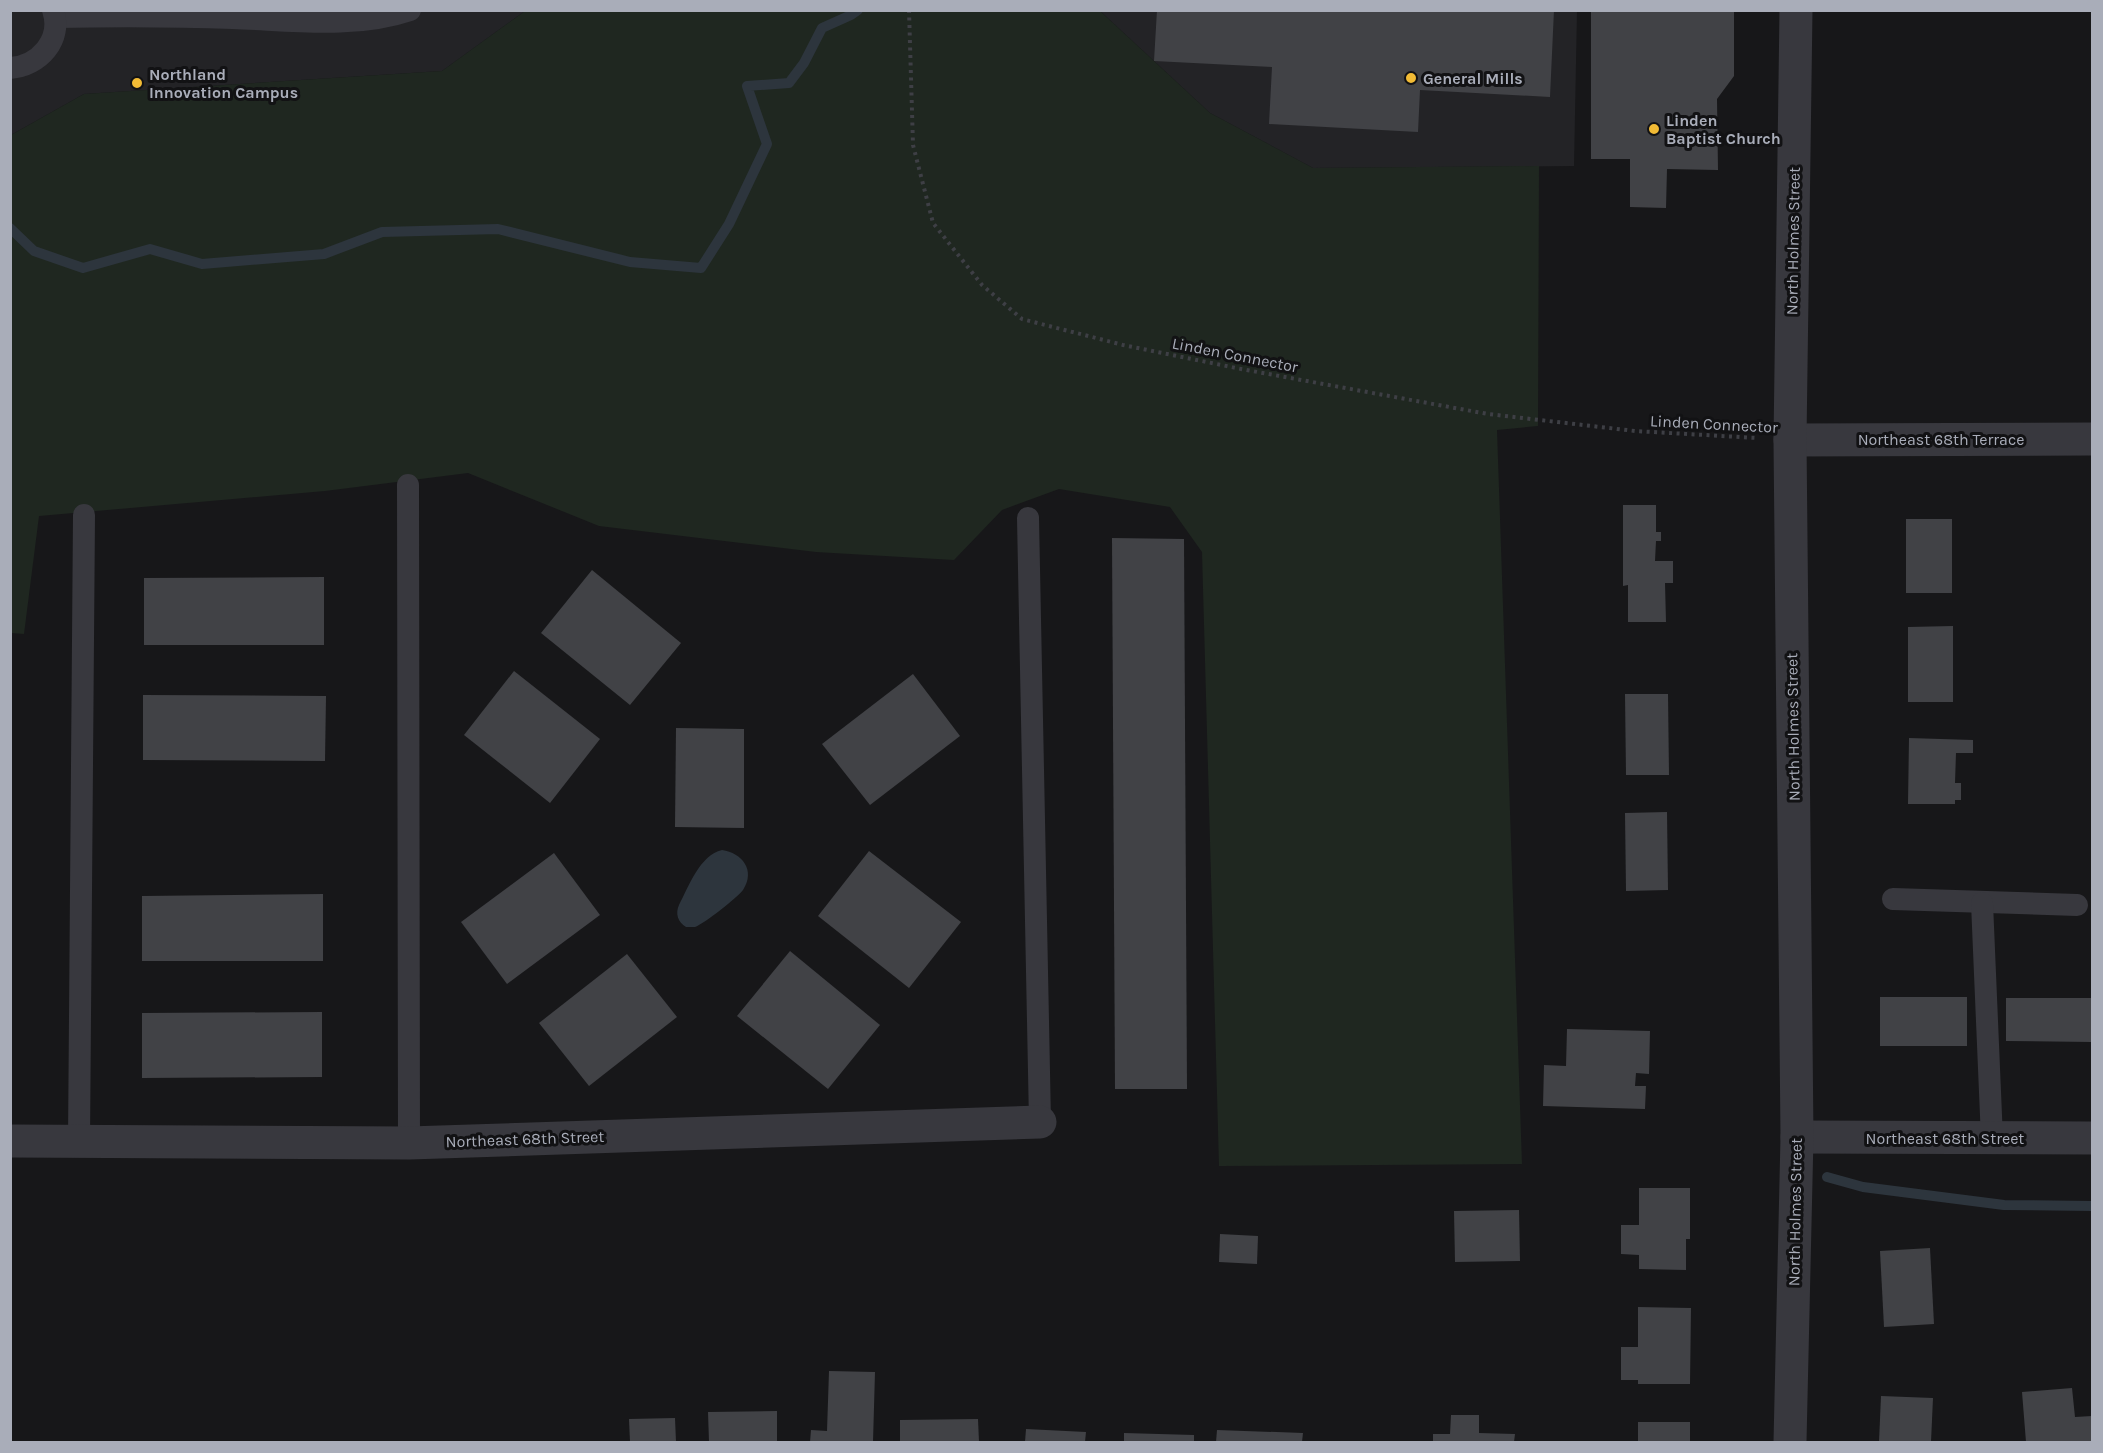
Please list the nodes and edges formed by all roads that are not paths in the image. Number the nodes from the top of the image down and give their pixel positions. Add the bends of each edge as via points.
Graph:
1 (410, 10) edge
2 (1796, 10) edge
3 (151, 13) edge
4 (54, 14) edge
5 (10, 68) edge
6 (2092, 439) edge
7 (1790, 440) junction
8 (408, 485) dead end
9 (84, 515) dead end
10 (1028, 518) dead end
11 (1893, 899) dead end
12 (1982, 903) junction
13 (2077, 905) dead end
14 (1040, 1122) joint
15 (1797, 1137) junction
16 (2092, 1138) edge
17 (1992, 1139) junction
18 (10, 1141) edge
19 (79, 1141) junction
20 (409, 1143) junction
21 (1790, 1443) edge

1 - 3 lane via 386,18 330,21
2 - 7 street, North Holmes Street
3 - 4 lane
4 - 5 lane via 55,32 50,46 27,65
6 - 7 street, Northeast 68th Terrace
7 - 15 street, North Holmes Street
8 - 20 lane
9 - 19 lane
10 - 14 lane
11 - 12 lane
12 - 13 lane
12 - 17 lane
14 - 20 street, Northeast 68th Street
15 - 17 street, Northeast 68th Street
15 - 21 street, North Holmes Street
16 - 17 street, Northeast 68th Street
18 - 19 street, Northeast 68th Street
19 - 20 street, Northeast 68th Street

